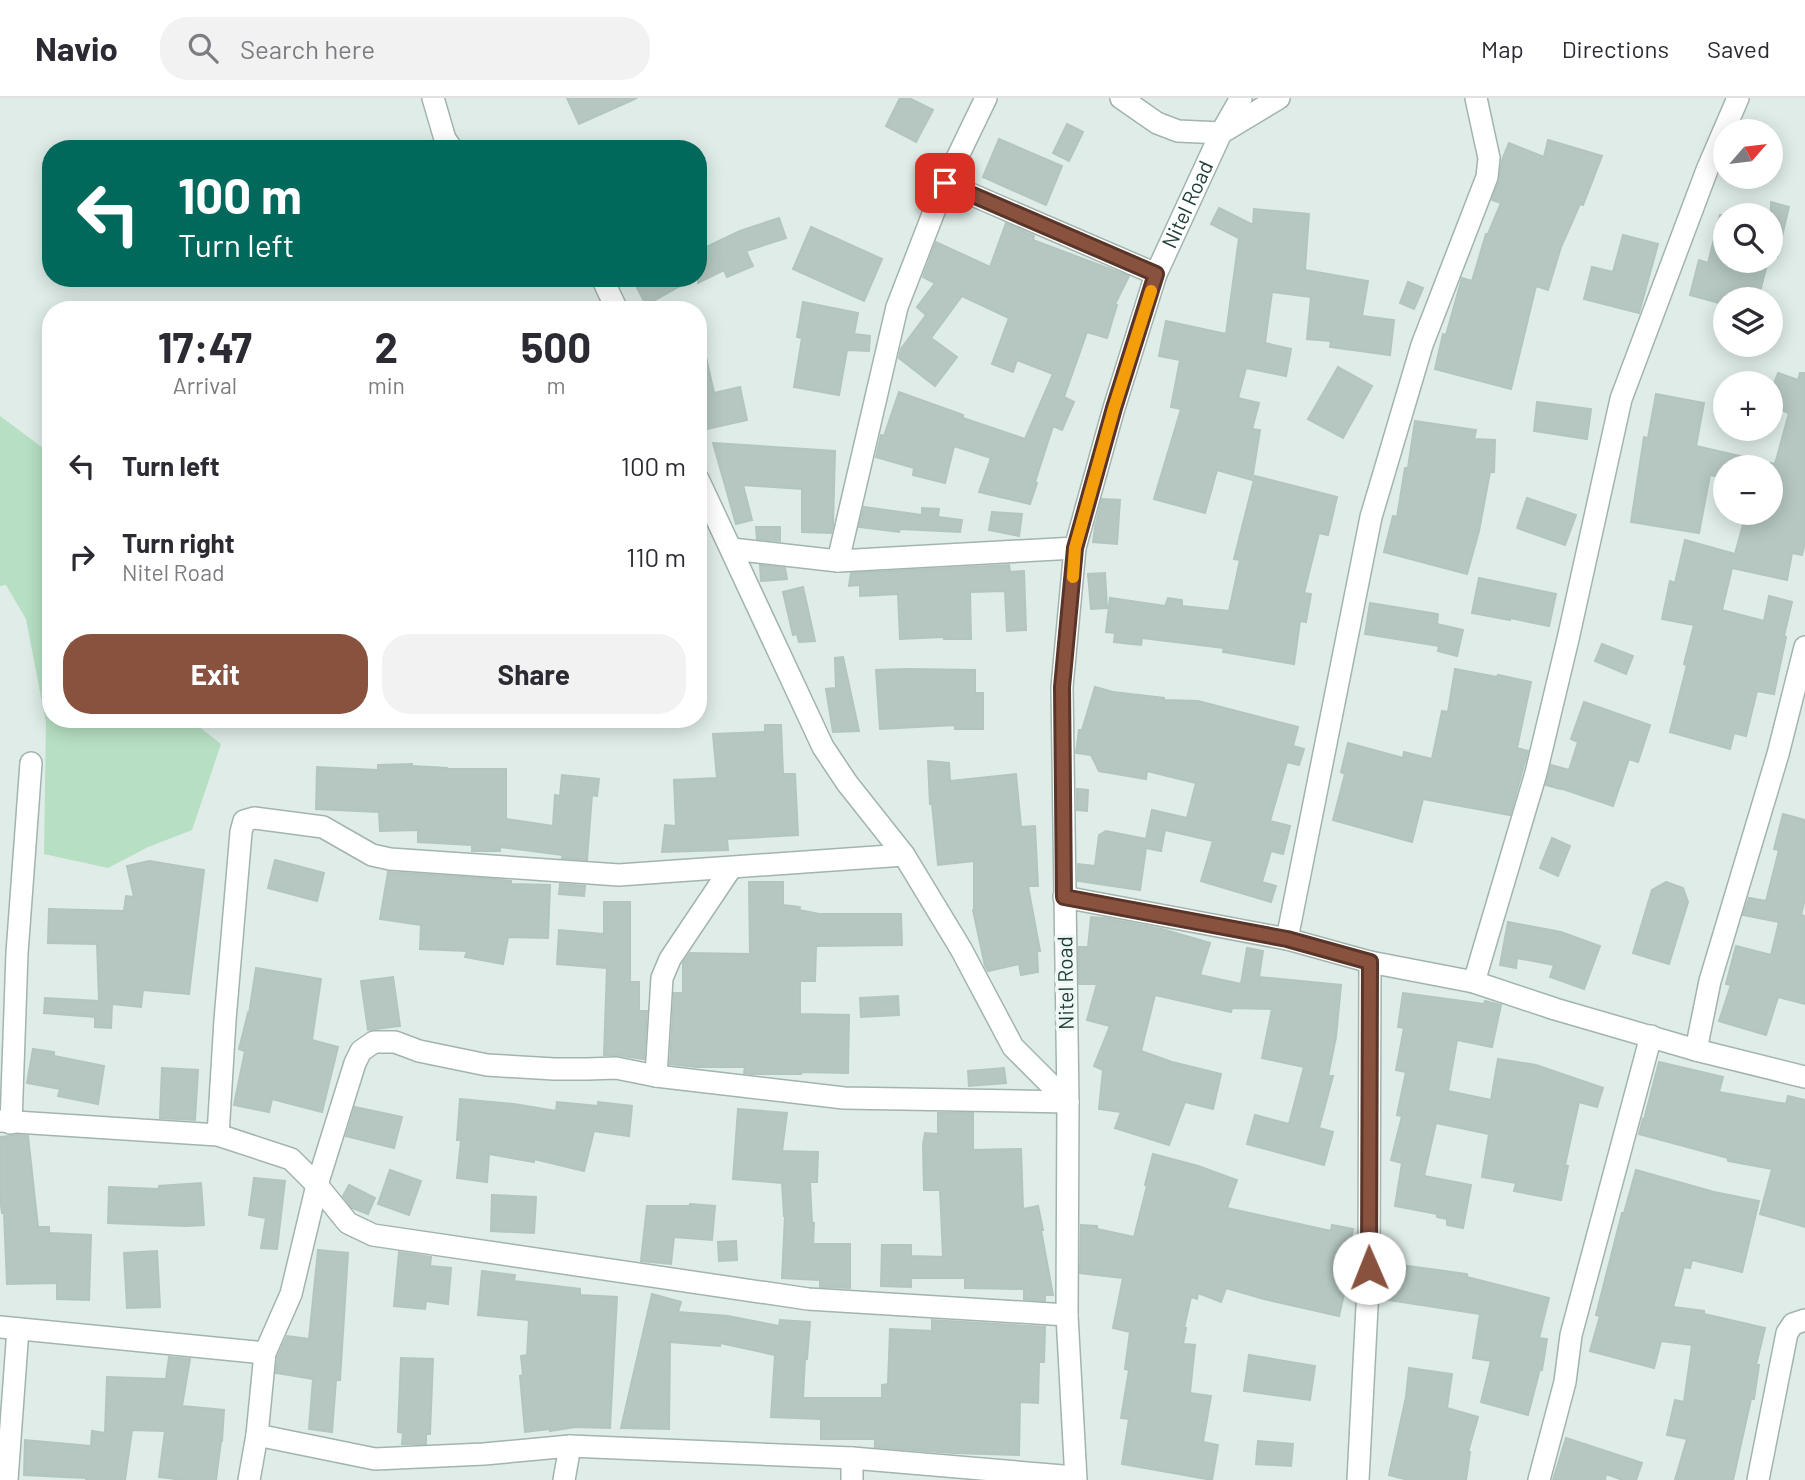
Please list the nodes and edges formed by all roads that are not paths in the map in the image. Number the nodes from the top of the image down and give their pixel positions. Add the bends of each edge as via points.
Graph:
1 (433, 98) edge
2 (986, 98) edge
3 (1121, 98) edge
4 (1241, 98) edge
5 (1279, 98) edge
6 (1476, 98) edge
7 (1738, 98) edge
8 (1221, 133) junction
9 (445, 140) edge
10 (945, 183) junction
11 (1156, 274) junction
12 (707, 498) edge
13 (1075, 548) junction
14 (732, 549) junction
15 (838, 561) junction
16 (1805, 648) edge
17 (31, 763) dead end
18 (904, 855) junction
19 (731, 868) junction
20 (1064, 897) junction
21 (1287, 939) junction
22 (1370, 962) junction
23 (1474, 982) junction
24 (1651, 1036) junction
25 (1696, 1050) junction
26 (656, 1076) junction
27 (1805, 1077) edge
28 (1068, 1102) junction
29 (6, 1122) edge
30 (218, 1135) junction
31 (317, 1185) junction
32 (1067, 1315) junction
33 (1805, 1320) edge
34 (9, 1328) edge
35 (265, 1353) junction
36 (257, 1435) junction
37 (570, 1446) junction
38 (852, 1458) junction
39 (1075, 1478) edge
40 (7, 1480) edge
41 (249, 1480) edge
42 (565, 1480) edge
43 (852, 1480) edge
44 (1358, 1480) edge
45 (1539, 1480) edge
46 (1758, 1480) edge

1 - 9 street
2 - 10 street
3 - 8 street via 1157,123 1178,131
4 - 8 street, Nitel Road
5 - 8 street
6 - 21 street via 1489,158 1487,177 1422,345 1371,517
7 - 23 street via 1621,399 1536,773
8 - 11 street, Nitel Road
10 - 11 street
10 - 15 street via 897,307
11 - 13 street, Nitel Road
12 - 14 street
13 - 15 street
13 - 20 street, Nitel Road via 1062,687
14 - 15 street
14 - 18 street via 823,747
16 - 25 street via 1710,981
17 - 29 street
18 - 19 street
18 - 28 street via 1013,1047
19 - 26 street via 662,978
19 - 30 street via 619,875 390,859 372,855 323,827 254,818 244,821
20 - 21 street
20 - 28 street, Nitel Road
21 - 22 street
22 - 23 street
22 - 44 street via 1369,1268
23 - 24 street
24 - 25 street
24 - 45 street via 1571,1335 1565,1382
25 - 27 street
26 - 28 street via 844,1098
26 - 31 street via 616,1068 487,1065 395,1042 374,1042 361,1051 355,1063
28 - 32 street, Nitel Road
29 - 30 street
30 - 31 street via 291,1159
31 - 32 street via 348,1223 373,1235 808,1299
31 - 35 street via 290,1294
32 - 39 street, Nitel Road
33 - 46 street via 1793,1324 1787,1334
34 - 35 street
34 - 40 street
35 - 36 street
36 - 37 street via 375,1459
36 - 41 street
37 - 38 street
37 - 42 street
38 - 39 street
38 - 43 street

